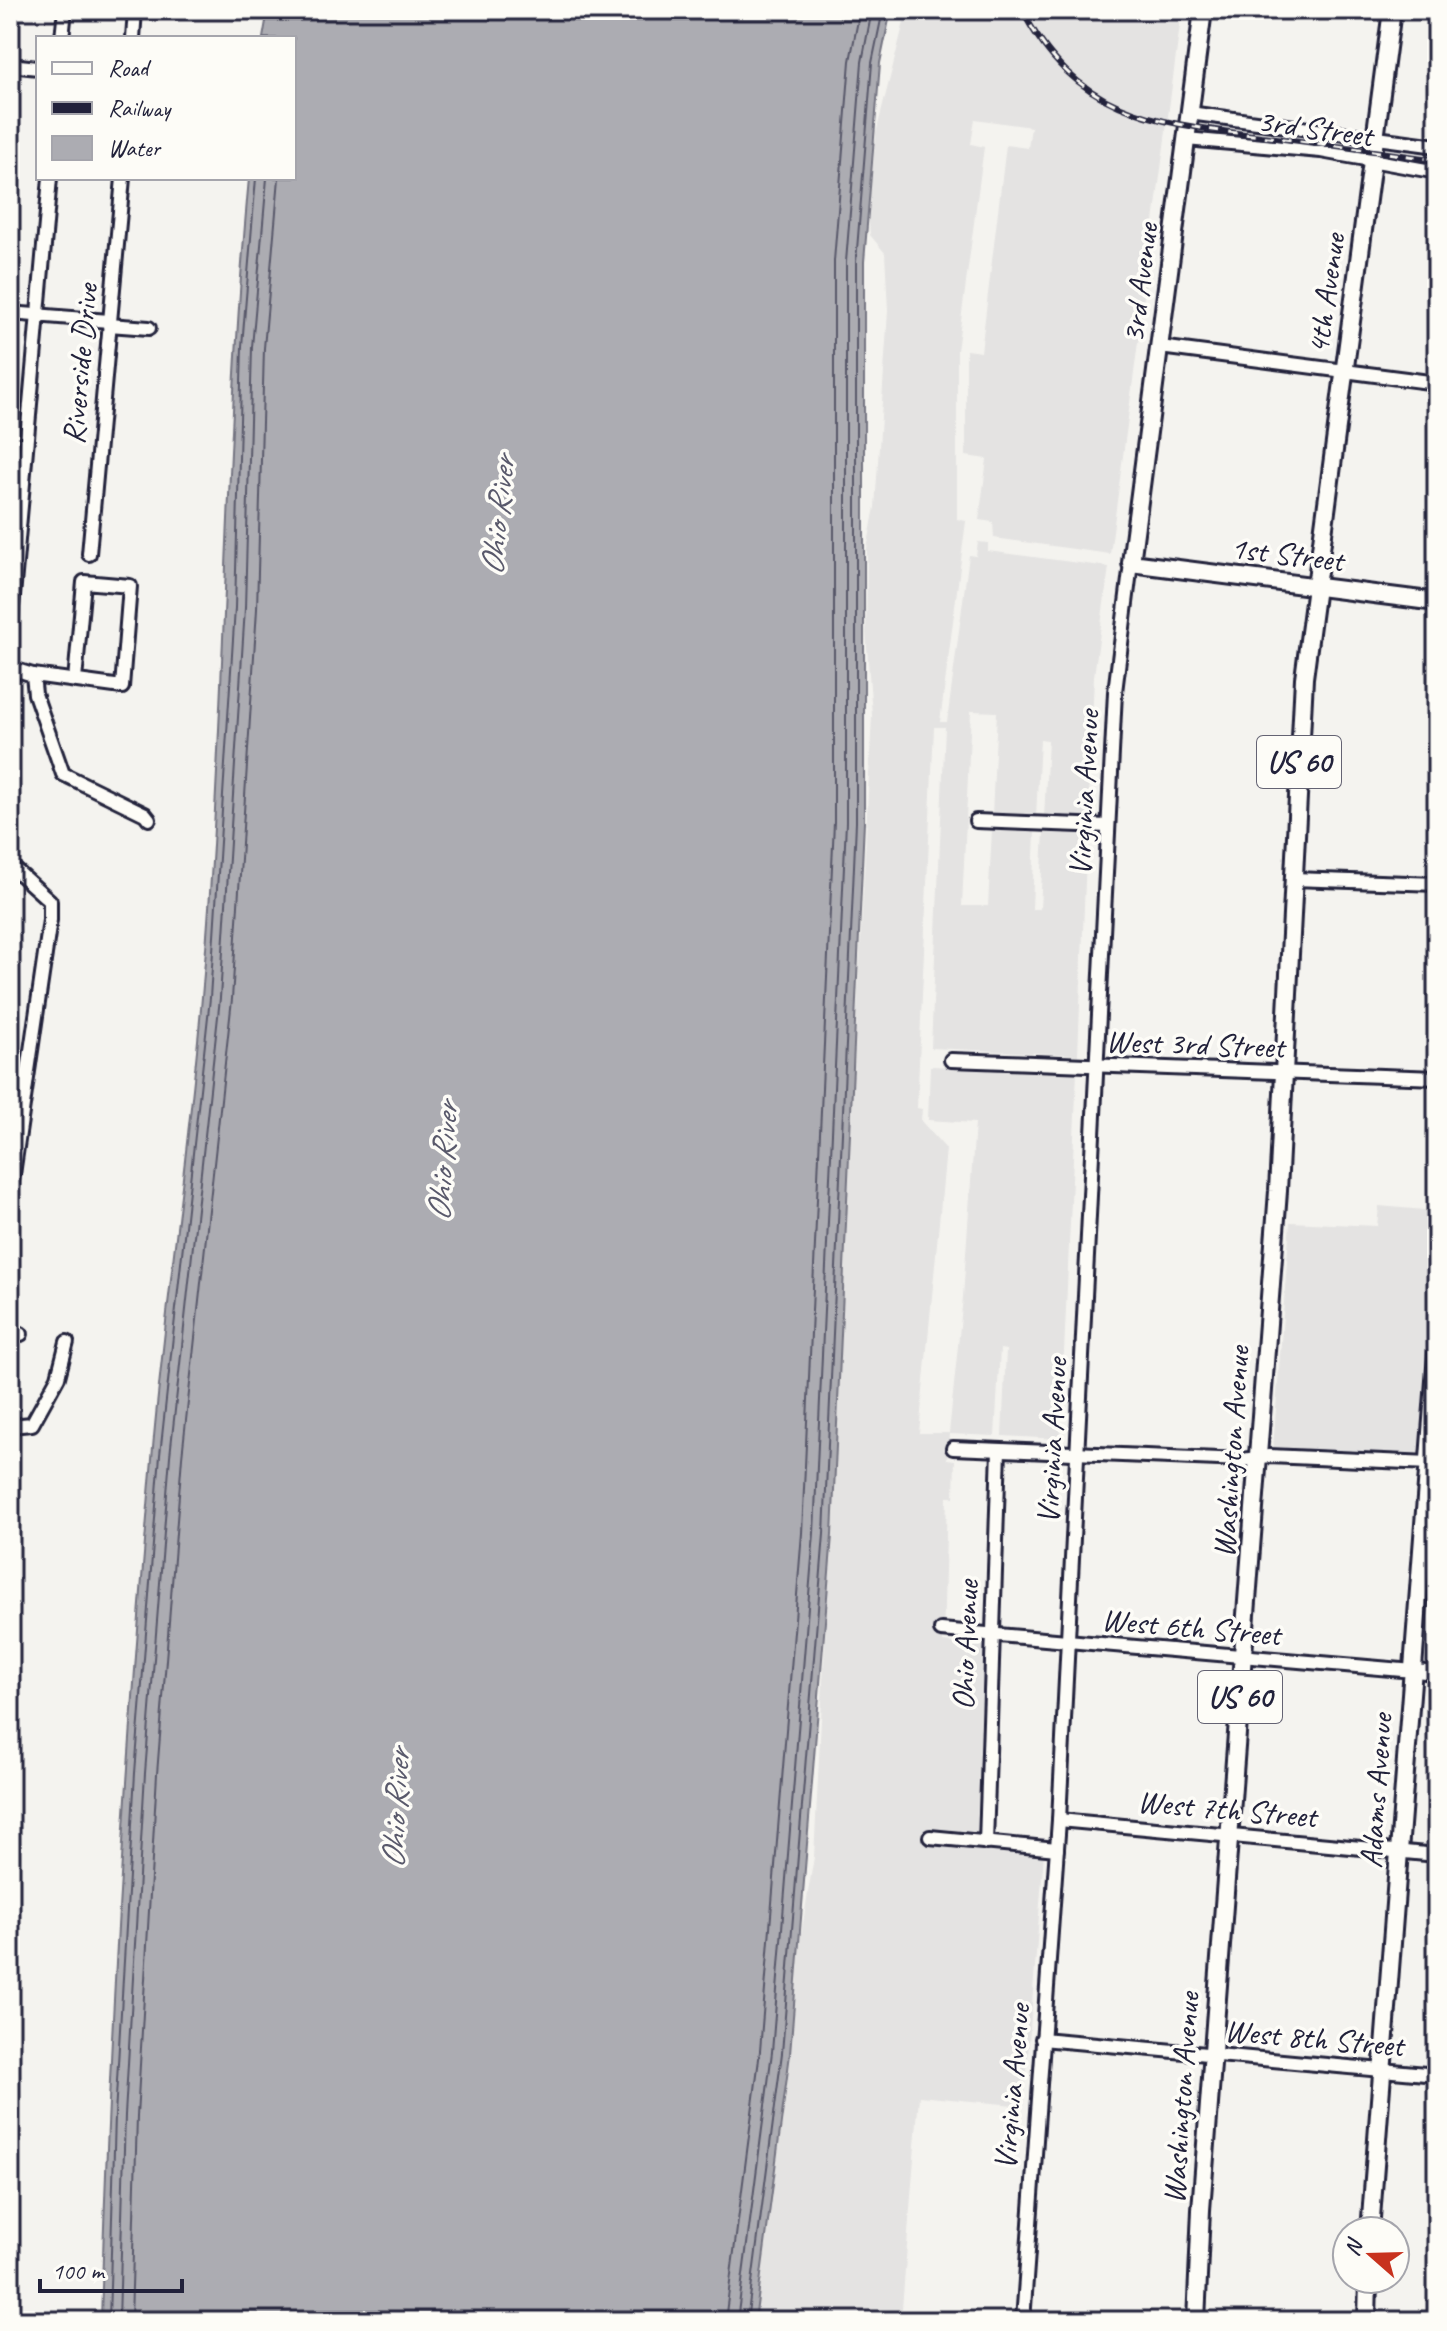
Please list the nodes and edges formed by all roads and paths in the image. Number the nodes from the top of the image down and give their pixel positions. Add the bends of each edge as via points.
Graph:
1 (65, 10) edge
2 (135, 10) edge
3 (1203, 10) edge
4 (1392, 10) edge
5 (62, 36) edge
6 (133, 36) edge
7 (10, 65) edge
8 (36, 68) edge
9 (1189, 113) junction
10 (1375, 137) junction
11 (1186, 139) junction
12 (1437, 146) edge
13 (1372, 162) junction
14 (1437, 172) edge
15 (50, 180) edge
16 (123, 180) edge
17 (10, 313) edge
18 (38, 316) junction
19 (109, 323) junction
20 (149, 328) dead end
21 (1160, 347) junction
22 (1344, 370) junction
23 (1437, 383) edge
24 (89, 554) dead end
25 (1131, 563) junction
26 (1316, 586) junction
27 (1437, 602) edge
28 (10, 630) edge
29 (10, 668) edge
30 (33, 675) junction
31 (75, 680) junction
32 (149, 819) dead end
33 (976, 821) dead end
34 (1108, 826) junction
35 (10, 865) edge
36 (1293, 879) junction
37 (1437, 884) edge
38 (951, 1060) dead end
39 (1097, 1067) junction
40 (1284, 1073) junction
41 (1437, 1078) edge
42 (12, 1169) edge
43 (10, 1195) edge
44 (67, 1342) dead end
45 (1437, 1354) edge
46 (10, 1426) edge
47 (953, 1448) dead end
48 (999, 1450) junction
49 (1077, 1453) junction
50 (1432, 1457) edge
51 (1258, 1458) junction
52 (941, 1630) dead end
53 (991, 1635) junction
54 (1067, 1642) junction
55 (1243, 1658) junction
56 (1414, 1671) junction
57 (1437, 1673) edge
58 (1059, 1820) junction
59 (1229, 1836) junction
60 (930, 1837) dead end
61 (986, 1843) junction
62 (1057, 1849) junction
63 (1400, 1851) junction
64 (1437, 1855) edge
65 (1042, 2039) junction
66 (1213, 2055) junction
67 (1383, 2070) junction
68 (1437, 2075) edge
69 (1371, 2215) edge
70 (1368, 2295) edge
71 (1023, 2321) edge
72 (1196, 2321) edge
73 (1367, 2321) edge

1 - 5 street
2 - 6 street
3 - 9 main road, 3rd Avenue
4 - 10 main road, 4th Avenue
7 - 8 street
9 - 10 street, 3rd Street
9 - 11 main road, 3rd Avenue
10 - 12 street, 3rd Street
10 - 13 main road, 4th Avenue
11 - 13 street, 3rd Street via 1321,151
11 - 21 main road, 3rd Avenue
13 - 14 street, 3rd Street
13 - 22 main road, 4th Avenue
15 - 18 street
16 - 19 street, Riverside Drive
17 - 18 street
18 - 19 street
18 - 28 street
19 - 20 street
19 - 24 street, Riverside Drive
21 - 22 street
21 - 25 main road, 3rd Avenue
22 - 23 street
22 - 26 main road, 4th Avenue
25 - 26 main road, 1st Street
25 - 34 street, Virginia Avenue via 1116,674
26 - 27 main road, 1st Street
26 - 36 main road, Washington Avenue / US 60 via 1304,678
29 - 30 street
30 - 31 street
30 - 32 street via 63,774
31 - 31 street via 84,582 130,586 122,687
33 - 34 street
34 - 39 street, Virginia Avenue
35 - 42 street via 50,901
36 - 37 street
36 - 40 main road, Washington Avenue / US 60
38 - 39 street, West 3rd Street
39 - 40 street, West 3rd Street
39 - 49 street, Virginia Avenue
40 - 41 street, West 3rd Street
40 - 51 main road, Washington Avenue / US 60
42 - 43 street
44 - 46 street via 58,1377 32,1424
45 - 50 main road, Adams Avenue
47 - 48 street
48 - 49 street
48 - 53 street, Ohio Avenue
49 - 51 street
49 - 54 street, Virginia Avenue
50 - 51 street
50 - 56 main road, Adams Avenue
51 - 55 main road, Washington Avenue / US 60
52 - 53 street, West 6th Street
53 - 54 street, West 6th Street
53 - 61 street, Ohio Avenue
54 - 55 street, West 6th Street
54 - 58 street, Virginia Avenue
55 - 56 street, West 6th Street
55 - 59 main road, Washington Avenue / US 60
56 - 57 street, West 6th Street
56 - 63 main road, Adams Avenue
58 - 59 street, West 7th Street
58 - 62 street, Virginia Avenue
59 - 63 street, West 7th Street
59 - 66 main road, Washington Avenue / US 60
60 - 61 street
61 - 62 street
62 - 65 street, Virginia Avenue
63 - 64 street, West 7th Street
63 - 67 main road, Adams Avenue
65 - 66 street, West 8th Street
65 - 71 street, Virginia Avenue
66 - 67 street, West 8th Street
66 - 72 main road, Washington Avenue / US 60
67 - 68 street, West 8th Street
67 - 69 main road, Adams Avenue
70 - 73 main road

